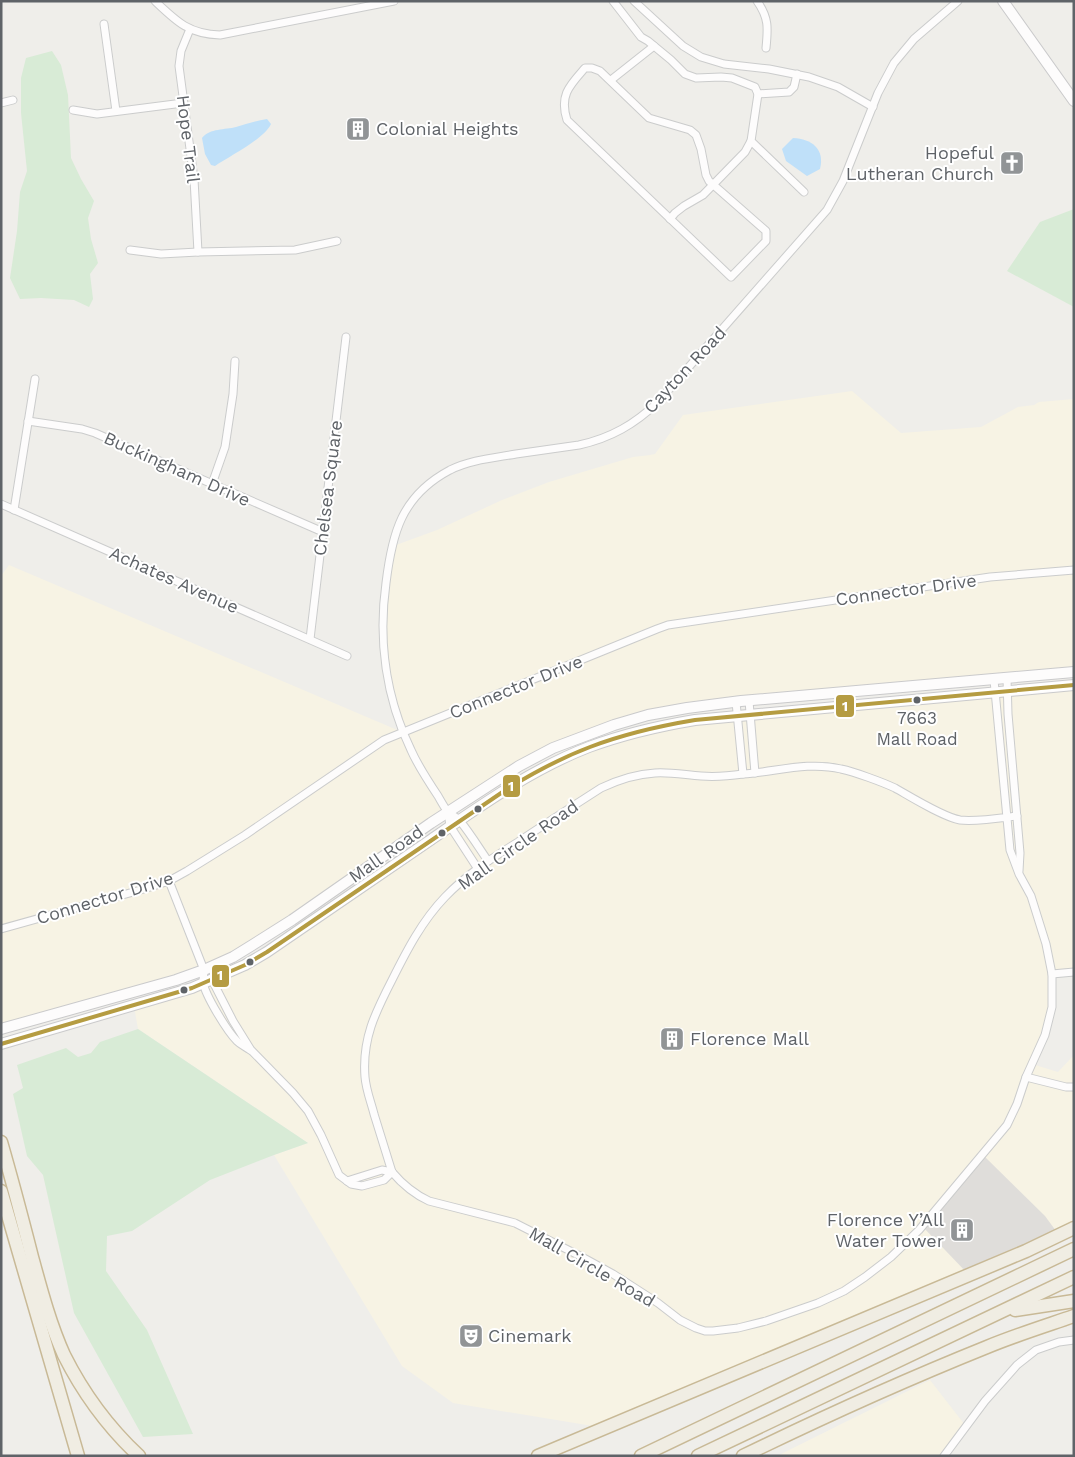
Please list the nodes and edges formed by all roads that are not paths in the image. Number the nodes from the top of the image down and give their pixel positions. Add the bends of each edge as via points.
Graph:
1 (155, 1) edge
2 (394, 1) edge
3 (613, 1) edge
4 (634, 1) edge
5 (757, 1) edge
6 (958, 1) edge
7 (1003, 1) edge
8 (104, 24) dead end
9 (190, 29) junction
10 (654, 46) junction
11 (766, 48) dead end
12 (797, 74) junction
13 (610, 80) junction
14 (758, 94) junction
15 (13, 100) dead end
16 (1074, 101) edge
17 (183, 103) junction
18 (1, 104) edge
19 (873, 107) junction
20 (73, 110) dead end
21 (116, 111) junction
22 (751, 141) junction
23 (714, 184) junction
24 (804, 192) dead end
25 (670, 219) junction
26 (337, 241) dead end
27 (130, 250) dead end
28 (198, 252) junction
29 (346, 337) dead end
30 (236, 361) dead end
31 (35, 379) dead end
32 (28, 421) junction
33 (212, 484) junction
34 (1, 504) edge
35 (14, 510) junction
36 (322, 532) junction
37 (1074, 570) edge
38 (310, 639) junction
39 (347, 656) dead end
40 (1074, 672) edge
41 (1007, 678) junction
42 (994, 680) junction
43 (1074, 685) edge
44 (1008, 692) junction
45 (995, 693) junction
46 (749, 700) junction
47 (736, 702) junction
48 (750, 715) junction
49 (737, 716) junction
50 (403, 732) junction
51 (755, 773) junction
52 (743, 774) junction
53 (448, 812) junction
54 (1017, 816) junction
55 (1007, 817) junction
56 (460, 820) junction
57 (450, 826) junction
58 (488, 862) junction
59 (478, 869) junction
60 (1018, 874) junction
61 (169, 881) junction
62 (1, 929) edge
63 (204, 970) junction
64 (1074, 972) edge
65 (1052, 974) junction
66 (208, 981) junction
67 (1, 1029) edge
68 (1, 1044) edge
69 (251, 1050) junction
70 (1026, 1077) junction
71 (1074, 1088) edge
72 (1, 1142) edge
73 (392, 1172) junction
74 (1, 1190) edge
75 (1074, 1228) edge
76 (1074, 1249) edge
77 (1074, 1277) edge
78 (1074, 1300) edge
79 (1000, 1313) junction
80 (1074, 1316) edge
81 (1074, 1340) edge
82 (78, 1456) edge
83 (139, 1456) edge
84 (538, 1456) edge
85 (641, 1456) edge
86 (698, 1456) edge
87 (743, 1456) edge
88 (944, 1456) edge

1 - 9 street
2 - 9 street via 229,34 212,35
3 - 10 street via 641,37
4 - 12 street via 683,46 701,57 724,64
5 - 11 street via 767,23
6 - 19 street, Cayton Road via 905,50 886,78
7 - 16 main road
8 - 21 street
9 - 17 street, Hope Trail via 181,50 179,66
10 - 13 street
10 - 14 street via 685,74 696,78 732,78 753,85
12 - 14 street via 794,87 789,92
12 - 19 street via 838,87
13 - 23 street via 649,118 690,130 696,135 706,175
13 - 25 street via 600,71 585,68 567,89 564,111 567,120
14 - 22 street
15 - 18 street
17 - 21 street
17 - 28 street, Hope Trail via 194,179
19 - 50 street, Cayton Road via 844,181 826,210 647,413 622,430 594,441 464,464 426,486 409,505 397,528 390,552 382,622 389,687
20 - 21 street via 98,114
22 - 23 street via 745,152
22 - 24 street
23 - 25 street
23 - 25 street via 766,231 766,241 731,277
26 - 28 street via 295,250
27 - 28 street via 161,254
29 - 36 street, Chelsea Square
30 - 33 street via 225,447
31 - 32 street
32 - 33 street, Buckingham Drive via 96,433
32 - 35 street
33 - 36 street, Buckingham Drive
34 - 35 street, Achates Avenue
35 - 38 street, Achates Avenue
36 - 38 street, Chelsea Square
37 - 50 street, Connector Drive via 990,578 668,625
38 - 39 street, Achates Avenue
40 - 41 main road, Mall Road
41 - 42 main road, Mall Road
41 - 44 street
42 - 45 street
42 - 46 main road, Mall Road
43 - 44 main road, Mall Road
44 - 45 main road, Mall Road
44 - 54 street
45 - 48 main road, Mall Road
45 - 55 street
46 - 47 main road, Mall Road
46 - 48 street
47 - 49 street
47 - 53 main road, Mall Road via 648,716 585,735 519,766
48 - 49 main road, Mall Road
48 - 51 street
49 - 52 street
49 - 56 main road, Mall Road via 653,728 588,747 518,782
50 - 53 street, Cayton Road via 420,768
50 - 61 street, Connector Drive via 378,744 246,835
51 - 52 street, Mall Circle Road
51 - 55 street, Mall Circle Road via 806,766 842,769 892,787 959,820
52 - 58 street, Mall Circle Road via 703,776 656,772 615,782 600,788
53 - 56 street
53 - 57 street
53 - 63 main road, Mall Road via 292,920 233,957
54 - 55 street, Mall Circle Road
54 - 60 street
55 - 60 street, Mall Circle Road via 1010,850
56 - 57 main road, Mall Road
56 - 58 street
57 - 59 street
57 - 66 main road, Mall Road via 267,952
58 - 59 street, Mall Circle Road
59 - 73 street, Mall Circle Road via 445,896 419,930 371,1025 365,1078
60 - 65 street, Mall Circle Road via 1031,896 1041,924
61 - 62 street, Connector Drive
61 - 63 street
63 - 66 street
63 - 67 main road, Mall Road
64 - 65 street
65 - 70 street, Mall Circle Road via 1050,1019
66 - 68 main road, Mall Road
66 - 69 street
66 - 69 street via 206,991 226,1027 237,1041
69 - 73 street via 308,1112 339,1175 346,1181 382,1170
70 - 71 street
70 - 73 street, Mall Circle Road via 1007,1125 920,1230 891,1257 844,1291 818,1304 726,1330 705,1330 688,1325 628,1283 569,1250 515,1224 429,1201 408,1189
72 - 83 highway via 51,1321 64,1353 76,1378 100,1413
74 - 82 highway
75 - 84 highway
76 - 85 highway
77 - 79 highway
78 - 79 highway
79 - 86 highway
80 - 87 highway via 932,1369
81 - 88 street via 1036,1350 1017,1365 975,1413

